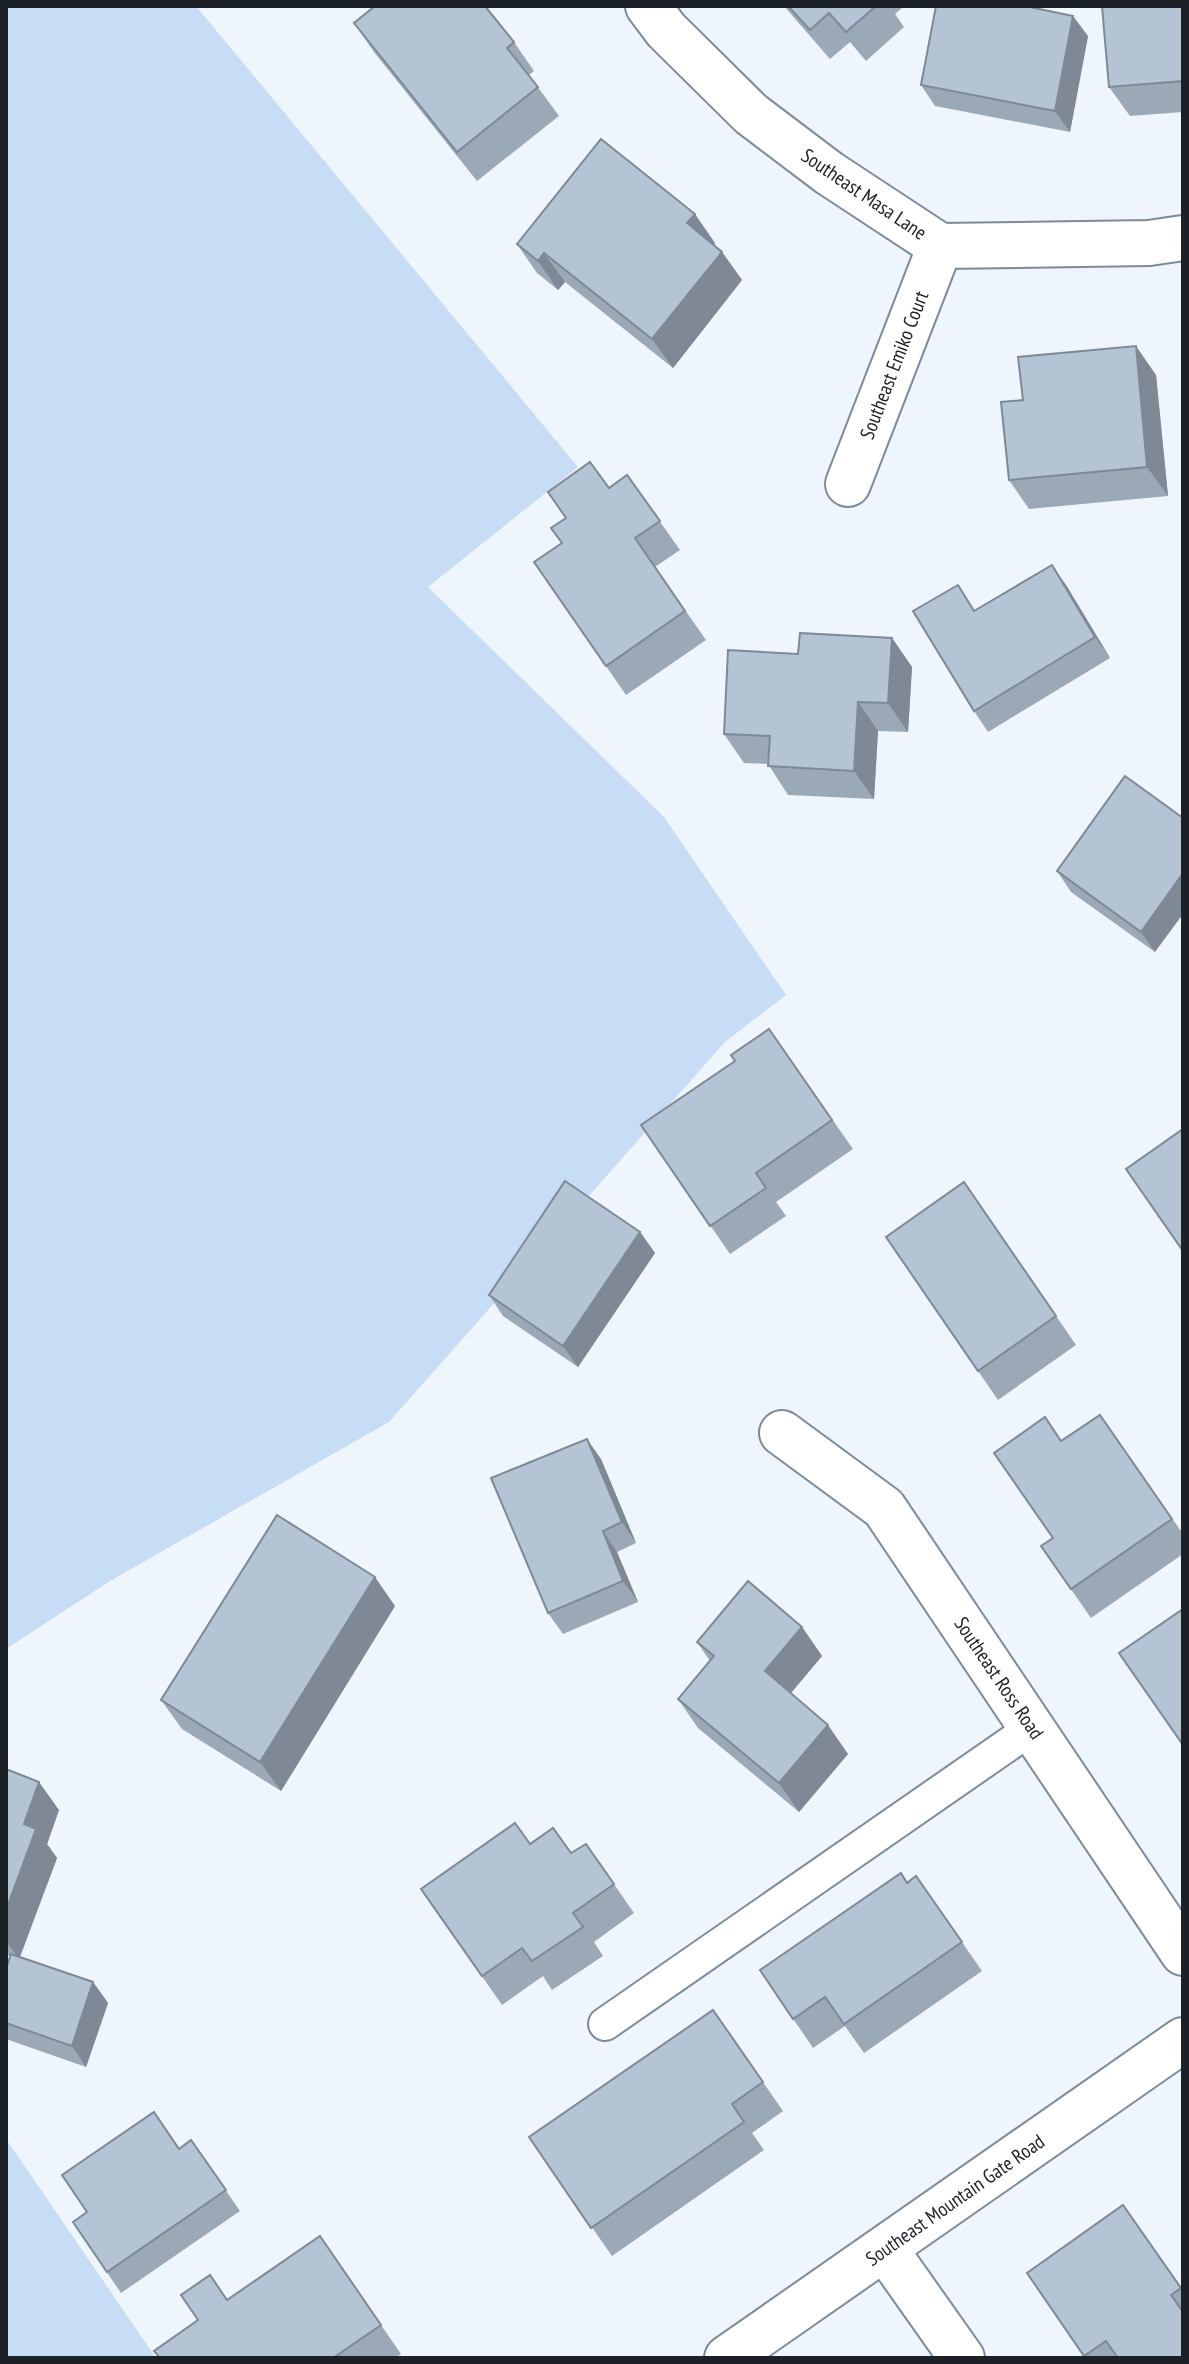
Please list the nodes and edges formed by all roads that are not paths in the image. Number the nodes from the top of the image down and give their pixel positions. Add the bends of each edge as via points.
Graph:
1 (648, 6) edge
2 (1183, 238) edge
3 (940, 246) junction
4 (848, 484) dead end
5 (782, 1433) dead end
6 (1032, 1728) junction
7 (1183, 1953) edge
8 (605, 2024) dead end
9 (1183, 2040) edge
10 (885, 2249) junction
11 (727, 2358) edge
12 (962, 2358) edge

1 - 3 street, Southeast Masa Lane via 751,114
2 - 3 street, Southeast Masa Lane
3 - 4 street, Southeast Emiko Court
5 - 6 street, Southeast Ross Road via 884,1508
6 - 7 street, Southeast Ross Road
6 - 8 lane
9 - 10 street, Southeast Mountain Gate Road
10 - 11 street, Southeast Mountain Gate Road
10 - 12 street

